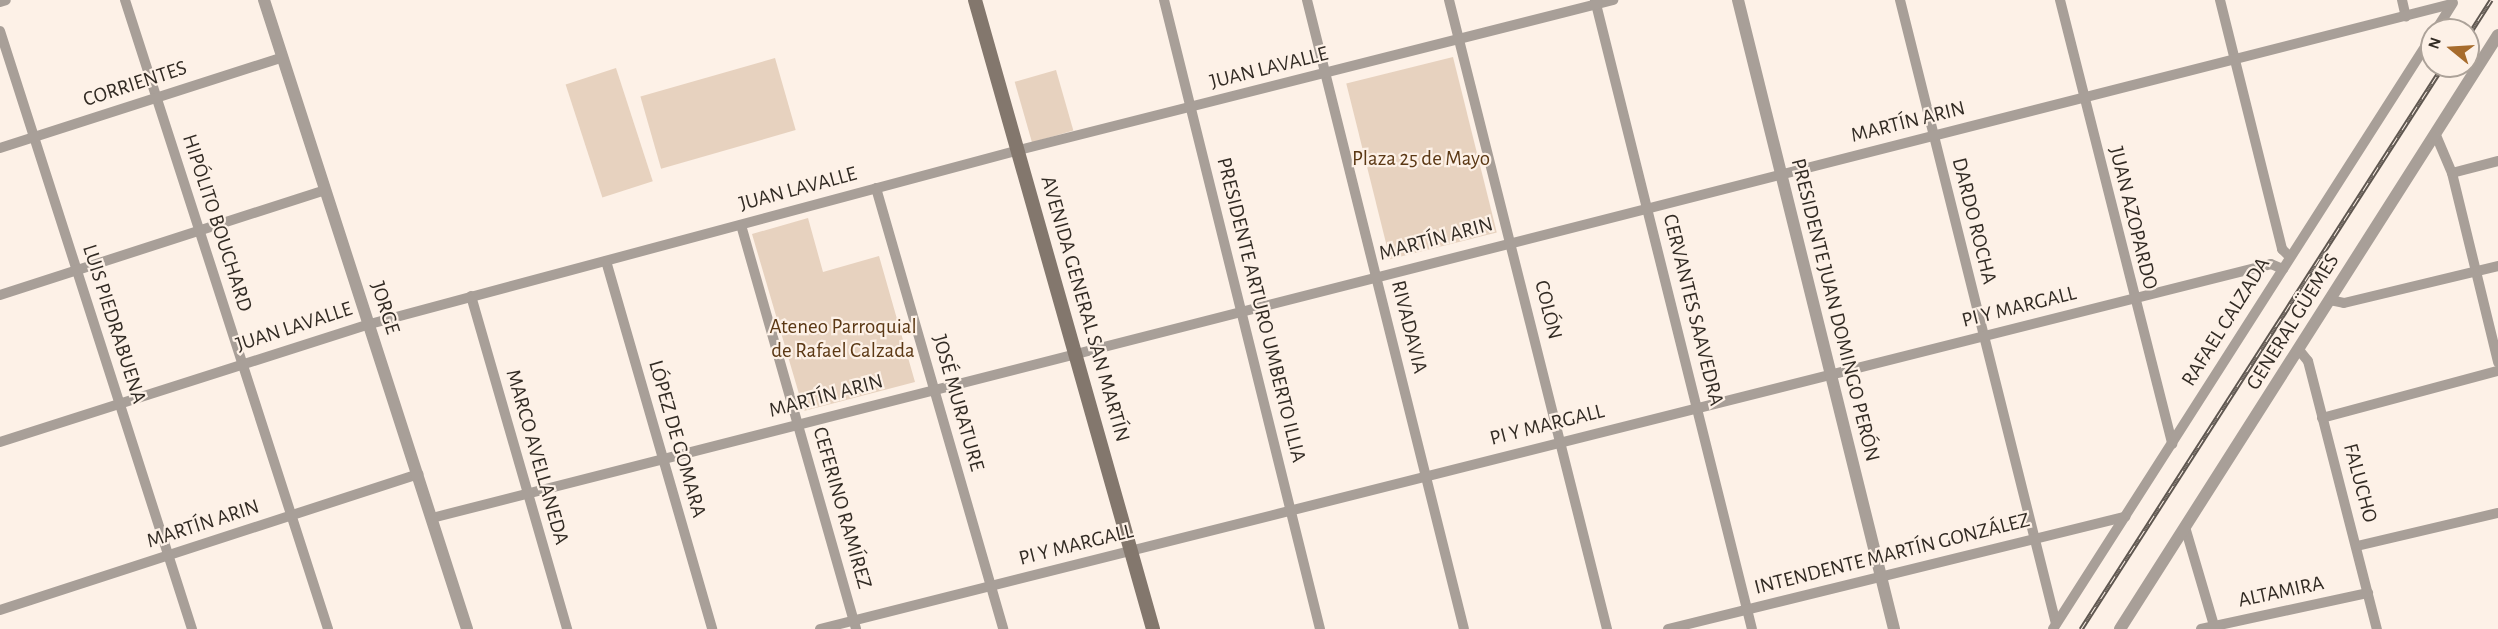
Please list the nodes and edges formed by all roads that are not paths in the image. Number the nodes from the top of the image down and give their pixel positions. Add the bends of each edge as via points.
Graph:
1 (6, 0) edge
2 (124, 0) edge
3 (264, 0) edge
4 (975, 0) edge
5 (1164, 0) edge
6 (1308, 0) edge
7 (1449, 0) edge
8 (1613, 0) edge
9 (1738, 0) edge
10 (1900, 0) edge
11 (2060, 0) edge
12 (2220, 0) edge
13 (2402, 0) edge
14 (0, 2) edge
15 (1596, 2) edge
16 (2454, 2) edge
17 (2406, 17) junction
18 (2444, 18) edge
19 (0, 31) edge
20 (2498, 35) edge
21 (1458, 39) junction
22 (2494, 47) edge
23 (2420, 55) edge
24 (283, 57) junction
25 (2234, 61) junction
26 (1325, 73) junction
27 (2083, 97) junction
28 (156, 98) junction
29 (1192, 108) junction
30 (2435, 133) junction
31 (35, 137) junction
32 (1933, 137) junction
33 (0, 148) edge
34 (1019, 150) junction
35 (2498, 161) edge
36 (2452, 173) junction
37 (1781, 174) junction
38 (876, 189) junction
39 (325, 190) junction
40 (1647, 206) junction
41 (741, 225) junction
42 (199, 231) junction
43 (1511, 239) junction
44 (2290, 257) junction
45 (606, 261) junction
46 (2498, 266) edge
47 (2283, 269) junction
48 (2476, 271) junction
49 (76, 272) junction
50 (1376, 276) junction
51 (0, 295) edge
52 (471, 296) junction
53 (2134, 299) junction
54 (2330, 300) junction
55 (1241, 309) junction
56 (370, 324) junction
57 (1984, 335) junction
58 (2299, 350) junction
59 (1075, 352) junction
60 (2498, 362) edge
61 (241, 364) junction
62 (2498, 371) edge
63 (1831, 373) junction
64 (933, 388) junction
65 (118, 403) junction
66 (1697, 407) junction
67 (2322, 418) junction
68 (799, 424) junction
69 (1560, 441) junction
70 (0, 442) edge
71 (2172, 444) junction
72 (662, 459) junction
73 (418, 474) junction
74 (1426, 476) junction
75 (527, 494) junction
76 (1290, 511) junction
77 (2498, 513) edge
78 (291, 516) junction
79 (2125, 517) junction
80 (432, 518) junction
81 (2186, 527) junction
82 (2032, 538) junction
83 (2357, 546) junction
84 (1131, 551) junction
85 (168, 556) junction
86 (1881, 576) junction
87 (991, 587) junction
88 (2368, 593) junction
89 (0, 610) edge
90 (1748, 610) junction
91 (855, 625) edge
92 (2055, 627) edge
93 (2215, 627) edge
94 (192, 629) edge
95 (328, 629) edge
96 (467, 629) edge
97 (567, 629) edge
98 (712, 629) edge
99 (820, 629) edge
100 (1003, 629) edge
101 (1153, 629) edge
102 (1320, 629) edge
103 (1464, 629) edge
104 (1607, 629) edge
105 (1668, 629) edge
106 (1752, 629) edge
107 (1894, 629) edge
108 (2120, 629) edge
109 (2201, 629) edge
110 (2377, 629) edge

1 - 14 street
2 - 28 street, HIPÓLITO BOUCHARD
3 - 24 street, JORGE
4 - 34 main road, AVENIDA GENERAL SAN MARTÍN
5 - 29 street, PRESIDENTE ARTURO UMBERTO ILLIA
6 - 26 street, RIVADAVIA
7 - 21 street, COLÓN
8 - 15 street, JUAN LAVALLE
9 - 37 street, PRESIDENTE JUAN DOMINGO PERÓN
10 - 32 street, DARDO ROCHA
11 - 27 street, JUAN AZOPARDO
12 - 25 street
13 - 17 street
15 - 21 street, JUAN LAVALLE
15 - 40 street, CERVANTES SAAVEDRA
16 - 17 street, MARTÍN ARIN
16 - 18 street
17 - 25 street, MARTÍN ARIN
19 - 31 street, LUIS PIEDRABUENA
20 - 22 street, GENERAL GÜEMES
21 - 26 street, JUAN LAVALLE
21 - 43 street, COLÓN
22 - 30 street, GENERAL GÜEMES
23 - 44 street, RAFAEL CALZADA
24 - 28 street, CORRIENTES
24 - 39 street, JORGE
25 - 27 street, MARTÍN ARIN
25 - 44 street via 2282,249
26 - 29 street, JUAN LAVALLE
26 - 50 street, RIVADAVIA
27 - 32 street, MARTÍN ARIN
27 - 53 street, JUAN AZOPARDO
28 - 31 street, CORRIENTES
28 - 42 street, HIPÓLITO BOUCHARD
29 - 34 street, JUAN LAVALLE
29 - 55 street, PRESIDENTE ARTURO UMBERTO ILLIA
30 - 36 street
30 - 54 street, GENERAL GÜEMES
31 - 33 street, CORRIENTES
31 - 49 street, LUIS PIEDRABUENA
32 - 37 street, MARTÍN ARIN
32 - 57 street, DARDO ROCHA
34 - 38 street, JUAN LAVALLE
34 - 59 main road, AVENIDA GENERAL SAN MARTÍN
35 - 36 street
36 - 48 street
37 - 40 street, MARTÍN ARIN
37 - 63 street, PRESIDENTE JUAN DOMINGO PERÓN
38 - 41 street, JUAN LAVALLE
38 - 64 street, JOSÉ MURATURE
39 - 42 street
39 - 56 street, JORGE
40 - 43 street, MARTÍN ARIN
40 - 66 street, CERVANTES SAAVEDRA
41 - 45 street, JUAN LAVALLE
41 - 68 street, CEFERINO RAMÍREZ
42 - 49 street
42 - 61 street, HIPÓLITO BOUCHARD
43 - 50 street, MARTÍN ARIN
43 - 69 street, COLÓN
44 - 47 street, RAFAEL CALZADA
45 - 52 street, JUAN LAVALLE
45 - 72 street, LÓPEZ DE GOMARA
46 - 48 street
47 - 53 street, PI Y MARGALL via 2271,264
47 - 71 street, RAFAEL CALZADA
48 - 54 street via 2344,303
48 - 60 street
49 - 51 street
49 - 65 street, LUIS PIEDRABUENA
50 - 55 street, MARTÍN ARIN
50 - 74 street, RIVADAVIA
52 - 56 street, JUAN LAVALLE
52 - 75 street, MARCO AVELLANEDA
53 - 57 street, PI Y MARGALL
53 - 71 street, JUAN AZOPARDO
54 - 58 street, GENERAL GÜEMES
55 - 59 street, MARTÍN ARIN
55 - 76 street, PRESIDENTE ARTURO UMBERTO ILLIA
56 - 61 street, JUAN LAVALLE
56 - 73 street, JORGE
57 - 63 street, PI Y MARGALL
57 - 82 street, DARDO ROCHA
58 - 67 street, FALUCHO via 2307,362
58 - 81 street, GENERAL GÜEMES
59 - 64 street, MARTÍN ARIN
59 - 84 main road, AVENIDA GENERAL SAN MARTÍN
61 - 65 street, JUAN LAVALLE
61 - 78 street, HIPÓLITO BOUCHARD
62 - 67 street
63 - 66 street, PI Y MARGALL
63 - 86 street, PRESIDENTE JUAN DOMINGO PERÓN
64 - 68 street, MARTÍN ARIN
64 - 87 street, JOSÉ MURATURE
65 - 70 street, JUAN LAVALLE
65 - 85 street, LUIS PIEDRABUENA
66 - 69 street, PI Y MARGALL
66 - 90 street, CERVANTES SAAVEDRA
67 - 83 street, FALUCHO
68 - 72 street, MARTÍN ARIN
68 - 91 street, CEFERINO RAMÍREZ
69 - 74 street, PI Y MARGALL
69 - 104 street, COLÓN
71 - 79 street, RAFAEL CALZADA
72 - 75 street, MARTÍN ARIN
72 - 98 street, LÓPEZ DE GOMARA
73 - 78 street, MARTÍN ARIN
73 - 80 street, JORGE
74 - 76 street, PI Y MARGALL
74 - 103 street, RIVADAVIA
75 - 80 street, MARTÍN ARIN
75 - 97 street, MARCO AVELLANEDA
76 - 84 street, PI Y MARGALL
76 - 102 street, PRESIDENTE ARTURO UMBERTO ILLIA
77 - 83 street
78 - 85 street, MARTÍN ARIN
78 - 95 street, HIPÓLITO BOUCHARD
79 - 82 street, INTENDENTE MARTÍN GONZÁLEZ
79 - 92 street, RAFAEL CALZADA
80 - 96 street, JORGE
81 - 93 street
81 - 108 street, GENERAL GÜEMES
82 - 86 street, INTENDENTE MARTÍN GONZÁLEZ
82 - 92 street, DARDO ROCHA
83 - 88 street, FALUCHO
84 - 87 street, PI Y MARGALL
84 - 101 main road, AVENIDA GENERAL SAN MARTÍN
85 - 89 street, MARTÍN ARIN
85 - 94 street, LUIS PIEDRABUENA
86 - 90 street, INTENDENTE MARTÍN GONZÁLEZ
86 - 107 street, PRESIDENTE JUAN DOMINGO PERÓN
87 - 91 street, PI Y MARGALL
87 - 100 street, JOSÉ MURATURE
88 - 93 street, ALTAMIRA
88 - 110 street, FALUCHO
90 - 105 street, INTENDENTE MARTÍN GONZÁLEZ
90 - 106 street, CERVANTES SAAVEDRA
91 - 99 street, PI Y MARGALL
93 - 109 street, ALTAMIRA

